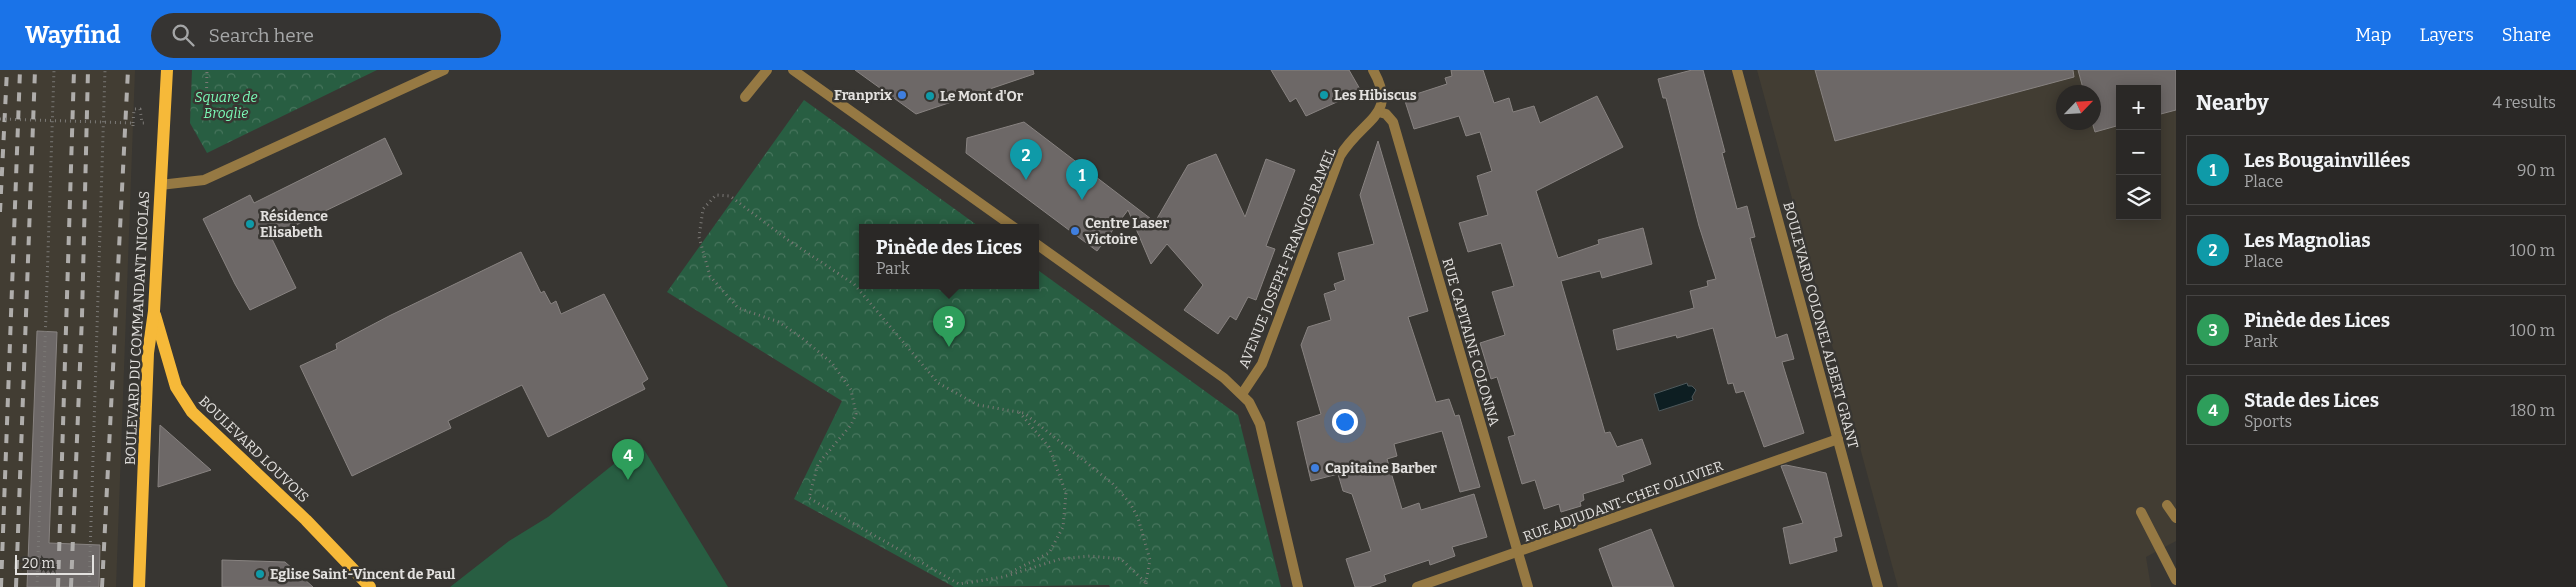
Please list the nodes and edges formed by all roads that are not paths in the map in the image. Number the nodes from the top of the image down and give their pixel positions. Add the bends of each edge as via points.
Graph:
1 (167, 70) edge
2 (444, 70) edge
3 (767, 70) edge
4 (794, 70) edge
5 (1373, 70) edge
6 (1736, 70) edge
7 (745, 97) dead end
8 (1379, 112) junction
9 (160, 185) junction
10 (1009, 224) edge
11 (1039, 246) edge
12 (154, 310) junction
13 (1242, 394) junction
14 (1838, 440) junction
15 (2167, 504) dead end
16 (2141, 512) dead end
17 (2176, 518) edge
18 (1518, 553) junction
19 (2176, 580) edge
20 (139, 587) edge
21 (370, 587) edge
22 (1298, 587) edge
23 (1418, 587) edge
24 (1528, 587) edge
25 (1878, 587) edge

1 - 9 main road, BOULEVARD DU COMMANDANT NICOLAS
2 - 9 street via 204,180
3 - 7 street
4 - 10 street
5 - 8 street via 1383,93
6 - 14 street, BOULEVARD COLONEL ALBERT GRANT
8 - 13 street, AVENUE JOSEPH-FRANCOIS RAMEL via 1355,134 1340,156 1262,364
8 - 18 street, RUE CAPITAINE COLONNA via 1393,122
9 - 12 main road, BOULEVARD DU COMMANDANT NICOLAS
11 - 13 street
12 - 20 main road, BOULEVARD DU COMMANDANT NICOLAS via 148,353
12 - 21 main road, BOULEVARD LOUVOIS via 176,387 192,412 306,520
13 - 22 street via 1260,424
14 - 18 street, RUE ADJUDANT-CHEF OLLIVIER
14 - 25 street, BOULEVARD COLONEL ALBERT GRANT
15 - 17 street
16 - 19 street
18 - 23 street, RUE ADJUDANT-CHEF OLLIVIER
18 - 24 street, RUE CAPITAINE COLONNA

